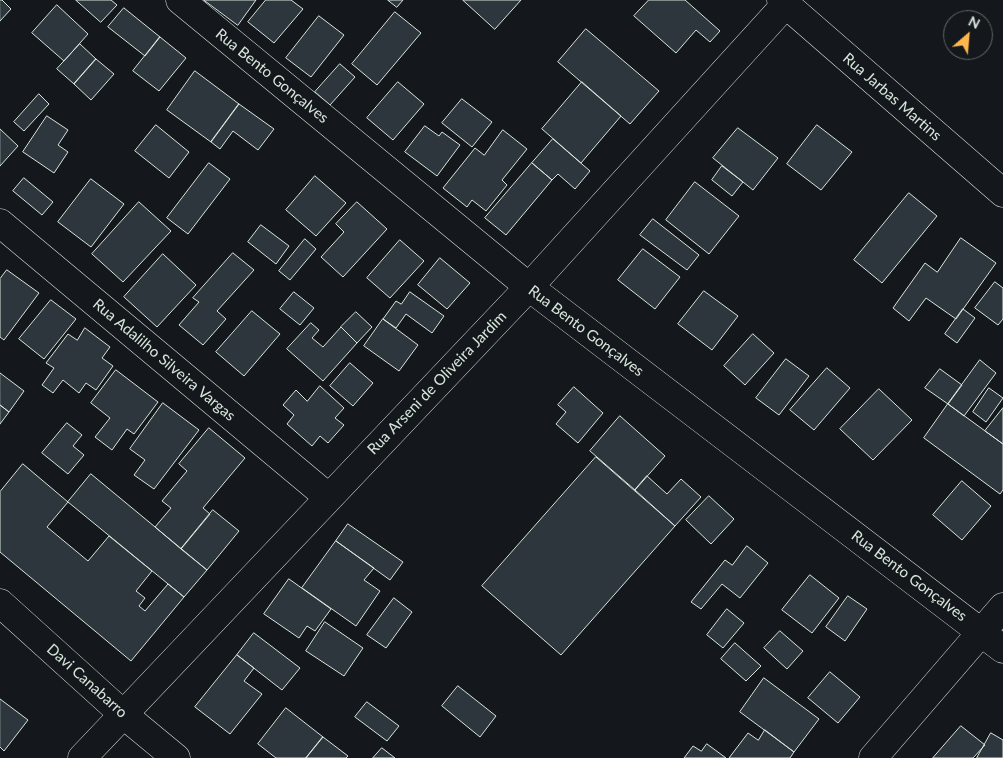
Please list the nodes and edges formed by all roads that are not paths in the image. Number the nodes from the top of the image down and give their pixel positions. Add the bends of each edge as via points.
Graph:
1 (180, 0) edge
2 (783, 2) edge
3 (1003, 193) edge
4 (0, 223) edge
5 (529, 287) junction
6 (328, 497) junction
7 (0, 603) edge
8 (1003, 607) edge
9 (981, 631) junction
10 (1003, 650) edge
11 (124, 715) junction
12 (82, 758) edge
13 (176, 758) edge
14 (873, 758) edge

1 - 5 street, Rua Bento Gonçalves
2 - 3 street, Rua Jarbas Martins
2 - 5 street, Rua Arseni de Oliveira Jardim
4 - 6 street, Rua Adalilho Silveira Vargas
5 - 6 street, Rua Arseni de Oliveira Jardim
5 - 9 street, Rua Bento Gonçalves
6 - 11 street, Rua Arseni de Oliveira Jardim
7 - 11 street, Davi Canabarro
8 - 9 street
9 - 10 street, Rua Bento Gonçalves
9 - 14 street
11 - 12 street, Rua Arseni de Oliveira Jardim
11 - 13 street, Davi Canabarro

